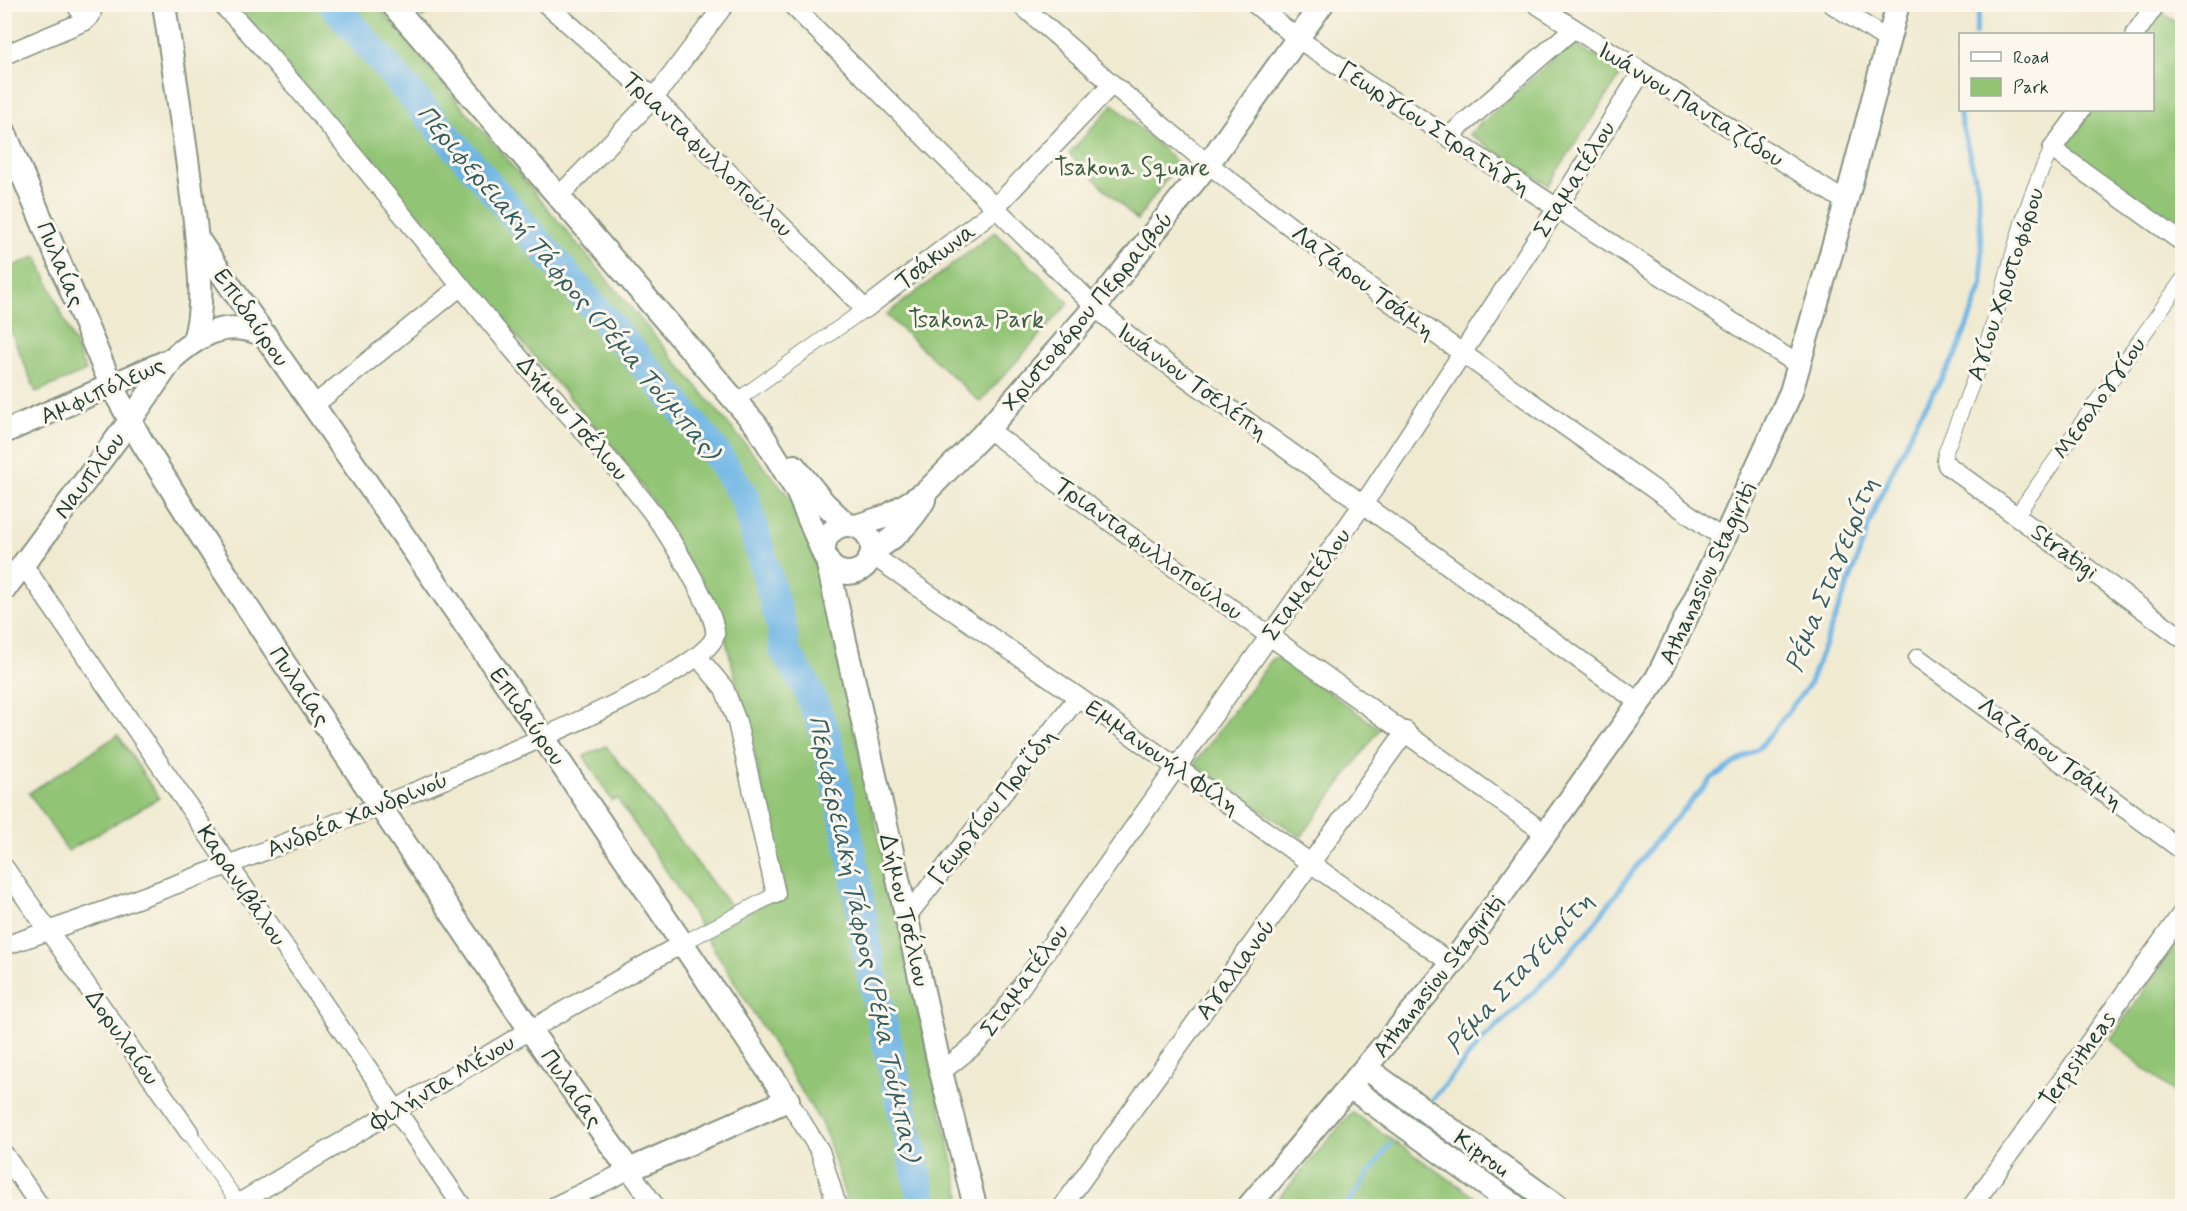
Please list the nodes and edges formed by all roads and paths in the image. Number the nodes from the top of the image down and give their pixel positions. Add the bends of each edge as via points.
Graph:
1 (76, 4) edge
2 (94, 4) edge
3 (164, 4) edge
4 (221, 4) edge
5 (392, 4) edge
6 (546, 4) edge
7 (725, 4) edge
8 (791, 4) edge
9 (1020, 4) edge
10 (1255, 4) edge
11 (1322, 4) edge
12 (1536, 4) edge
13 (1832, 4) edge
14 (1898, 4) edge
15 (2156, 4) edge
16 (85, 21) junction
17 (1573, 29) junction
18 (2135, 33) edge
19 (1298, 39) junction
20 (1889, 41) junction
21 (4, 55) edge
22 (1641, 73) junction
23 (1112, 84) junction
24 (654, 98) junction
25 (2080, 111) edge
26 (4, 131) edge
27 (1448, 137) junction
28 (2052, 149) junction
29 (1208, 164) junction
30 (558, 196) junction
31 (1846, 202) junction
32 (995, 208) junction
33 (1557, 208) junction
34 (196, 238) junction
35 (2182, 242) edge
36 (2182, 280) edge
37 (460, 286) junction
38 (1095, 307) junction
39 (866, 309) junction
40 (266, 336) junction
41 (194, 340) junction
42 (1461, 353) junction
43 (172, 359) junction
44 (1800, 366) junction
45 (112, 387) junction
46 (736, 401) junction
47 (313, 406) junction
48 (130, 421) junction
49 (756, 426) junction
50 (988, 429) junction
51 (4, 432) edge
52 (1947, 465) joint
53 (926, 492) junction
54 (1363, 505) junction
55 (2016, 516) junction
56 (852, 526) junction
57 (1724, 539) junction
58 (870, 556) junction
59 (825, 557) junction
60 (22, 563) junction
61 (4, 590) edge
62 (839, 613) junction
63 (1269, 634) junction
64 (2182, 638) edge
65 (698, 657) junction
66 (1918, 658) dead end
67 (1078, 697) junction
68 (1640, 704) junction
69 (1406, 731) junction
70 (543, 737) junction
71 (1176, 766) junction
72 (380, 805) junction
73 (1545, 833) junction
74 (2182, 850) edge
75 (1312, 864) junction
76 (228, 866) junction
77 (4, 867) edge
78 (776, 894) joint
79 (2182, 913) edge
80 (907, 916) junction
81 (49, 930) junction
82 (683, 943) junction
83 (4, 946) edge
84 (1452, 964) junction
85 (530, 1030) junction
86 (1366, 1068) junction
87 (941, 1072) junction
88 (1350, 1087) junction
89 (788, 1100) junction
90 (395, 1110) junction
91 (189, 1132) joint
92 (4, 1154) edge
93 (629, 1170) junction
94 (831, 1204) edge
95 (40, 1206) edge
96 (238, 1206) edge
97 (462, 1206) edge
98 (555, 1206) edge
99 (655, 1206) edge
100 (975, 1206) edge
101 (1063, 1206) edge
102 (1249, 1206) edge
103 (1515, 1206) edge
104 (1557, 1206) edge
105 (1972, 1206) edge

1 - 16 street
2 - 16 street
3 - 34 street, Επιδαύρου
4 - 37 street, Δήμου Τσέλιου via 348,147
5 - 30 street, Δήμου Τσέλιου
6 - 24 street, Τριανταφυλλοπούλου
7 - 24 street
8 - 32 street, Ιωάννου Τσελέπη
9 - 23 street, Λαζάρου Τσάμη
10 - 19 street, Γεωργίου Στρατήγη
11 - 19 street, Χριστοφόρου Περραιβού
12 - 17 street, Ιωάννου Πανταζίδου
13 - 20 street
14 - 20 street, Athanasiou Stagiriti
15 - 18 street
16 - 21 street
17 - 22 street, Ιωάννου Πανταζίδου
17 - 27 street
19 - 27 street, Γεωργίου Στρατήγη
19 - 29 street, Χριστοφόρου Περραιβού
20 - 31 street, Athanasiou Stagiriti
22 - 31 street, Ιωάννου Πανταζίδου
22 - 33 street, Σταματέλου
23 - 29 street, Λαζάρου Τσάμη
23 - 32 street, Τσάκωνα
24 - 30 street
24 - 39 street, Τριανταφυλλοπούλου
25 - 28 street, Αγίου Χριστοφόρου
26 - 45 street, Πυλαίας
27 - 33 street, Γεωργίου Στρατήγη
28 - 35 street
28 - 52 street, Αγίου Χριστοφόρου via 2023,221 1973,386 1945,454
29 - 38 street, Χριστοφόρου Περραιβού
29 - 42 street, Λαζάρου Τσάμη
30 - 46 street, Δήμου Τσέλιου
31 - 44 street, Athanasiou Stagiriti
32 - 38 street, Ιωάννου Τσελέπη
32 - 39 street, Τσάκωνα
33 - 42 street, Σταματέλου
33 - 44 street, Γεωργίου Στρατήγη
34 - 40 street, Επιδαύρου
34 - 41 street, Επιδαύρου via 201,296
36 - 55 street, Μεσολογγίου
37 - 47 street
37 - 65 street, Δήμου Τσέλιου via 624,475 670,538 715,627 714,640
38 - 50 street, Χριστοφόρου Περραιβού
38 - 54 street, Ιωάννου Τσελέπη via 1153,355
39 - 46 street, Τσάκωνα
40 - 41 street, Αμφιπόλεως via 232,328
40 - 47 street, Επιδαύρου
41 - 43 street, Αμφιπόλεως
42 - 54 street, Σταματέλου
42 - 57 street, Λαζάρου Τσάμη
43 - 45 street, Αμφιπόλεως
43 - 48 street, Ναυπλίου
44 - 57 street, Athanasiou Stagiriti
45 - 48 street, Πυλαίας
45 - 51 street, Αμφιπόλεως
46 - 49 street, Δήμου Τσέλιου
47 - 70 street, Επιδαύρου
48 - 60 street, Ναυπλίου
48 - 72 street, Πυλαίας via 198,532
49 - 56 street, Δήμου Τσέλιου via 824,503
49 - 59 street, Δήμου Τσέλιου via 797,491
50 - 53 street, Χριστοφόρου Περραιβού
50 - 63 street, Τριανταφυλλοπούλου via 1091,508
52 - 55 street, Stratigi
53 - 56 street, Χριστοφόρου Περραιβού via 887,516
53 - 58 street, Χριστοφόρου Περραιβού via 920,507
54 - 63 street, Σταματέλου
54 - 68 street, Ιωάννου Τσελέπη
55 - 64 street, Stratigi
56 - 58 street via 868,535
56 - 59 street via 829,534
57 - 68 street, Athanasiou Stagiriti
58 - 59 street via 856,572 843,573
58 - 62 street
58 - 67 street, Εμμανουήλ Φίλη
59 - 62 street, Δήμου Τσέλιου
60 - 61 street, Ναυπλίου
60 - 76 street, Καρανιβάλου
62 - 80 street, Δήμου Τσέλιου
63 - 69 street, Τριανταφυλλοπούλου
63 - 71 street, Σταματέλου
65 - 70 street, Ανδρέα Χανδρινού
65 - 78 street via 730,700
66 - 74 street, Λαζάρου Τσάμη
67 - 71 street, Εμμανουήλ Φίλη
67 - 80 street, Γεωργίου Πραΐδη
68 - 73 street, Athanasiou Stagiriti
69 - 73 street, Τριανταφυλλοπούλου
69 - 75 street, Αγαλιανού
70 - 72 street, Ανδρέα Χανδρινού
70 - 82 street, Επιδαύρου
71 - 75 street, Εμμανουήλ Φίλη
71 - 87 street, Σταματέλου via 991,1029
72 - 76 street, Ανδρέα Χανδρινού
72 - 85 street, Πυλαίας
73 - 84 street, Athanasiou Stagiriti
75 - 84 street, Εμμανουήλ Φίλη
75 - 101 street, Αγαλιανού
76 - 81 street, Ανδρέα Χανδρινού
76 - 90 street, Καρανιβάλου
77 - 81 street, Δορυλαίου
78 - 82 street
79 - 105 street, Terpsitheas
80 - 87 street, Δήμου Τσέλιου
81 - 83 street, Ανδρέα Χανδρινού
81 - 91 street, Δορυλαίου
82 - 85 street, Φιλήντα Μένου
82 - 89 street, Επιδαύρου
84 - 86 street, Athanasiou Stagiriti
85 - 90 street, Φιλήντα Μένου
85 - 93 street, Πυλαίας
86 - 88 street, Athanasiou Stagiriti
86 - 104 street, Kiprou
87 - 100 street, Δήμου Τσέλιου
88 - 102 street, Athanasiou Stagiriti
88 - 103 street, Kiprou
89 - 93 street
89 - 94 street, Επιδαύρου via 820,1151
90 - 96 street, Φιλήντα Μένου
90 - 97 street, Καρανιβάλου
91 - 96 street, Δορυλαίου
92 - 95 street
93 - 98 street
93 - 99 street, Πυλαίας

